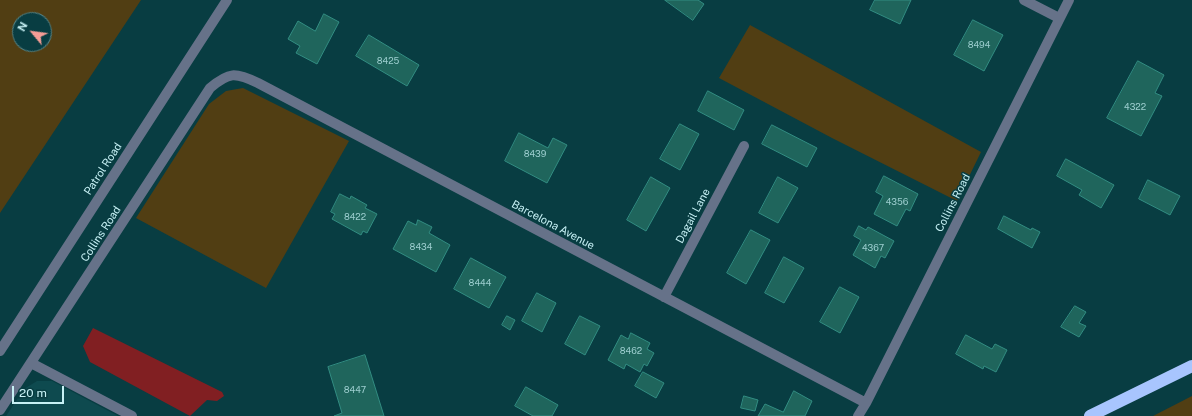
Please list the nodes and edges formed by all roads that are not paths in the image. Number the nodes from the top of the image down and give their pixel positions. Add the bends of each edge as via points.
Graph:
1 (227, 0) edge
2 (1024, 0) edge
3 (1069, 0) edge
4 (1060, 18) junction
5 (227, 76) joint
6 (744, 146) dead end
7 (664, 297) junction
8 (0, 351) edge
9 (31, 363) junction
10 (1192, 366) edge
11 (866, 403) junction
12 (0, 410) edge
13 (132, 416) edge
14 (858, 416) edge
15 (1090, 416) edge

1 - 8 street, Patrol Road
2 - 4 street
3 - 4 street, Collins Road
4 - 11 street, Collins Road
5 - 7 street, Barcelona Avenue via 244,77 258,83
5 - 9 street, Collins Road via 210,88
6 - 7 street, Dagail Lane
7 - 11 street, Barcelona Avenue
9 - 12 street, Collins Road
9 - 13 street
10 - 15 highway
11 - 14 street, Collins Road

